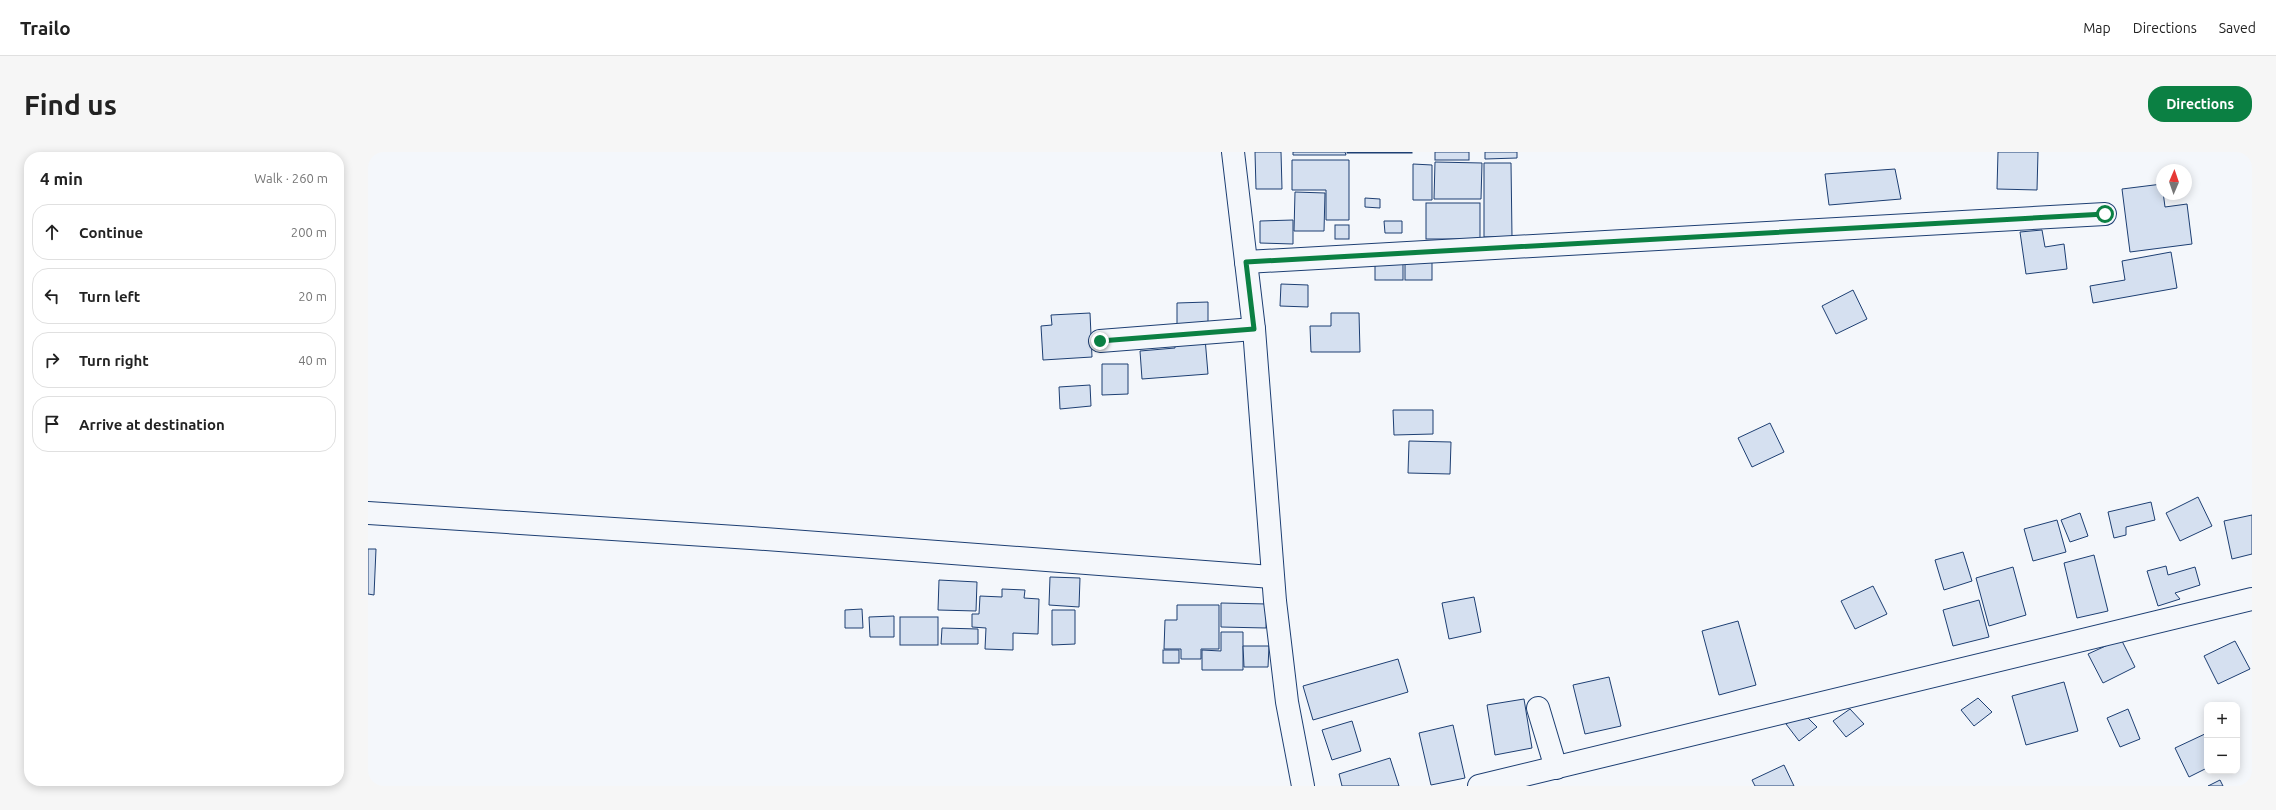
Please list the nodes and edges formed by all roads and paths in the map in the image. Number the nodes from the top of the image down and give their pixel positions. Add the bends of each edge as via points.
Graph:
1 (1234, 152) edge
2 (2105, 214) dead end
3 (1246, 262) junction
4 (1254, 329) junction
5 (1100, 341) dead end
6 (368, 513) edge
7 (1272, 576) junction
8 (2252, 599) edge
9 (1538, 708) dead end
10 (1556, 768) junction
11 (1303, 786) edge
12 (1479, 786) edge

1 - 3 street
2 - 3 street
3 - 4 street
4 - 5 street
4 - 7 street
6 - 7 street
7 - 11 street via 1287,702
8 - 10 street
9 - 10 street
10 - 12 street

